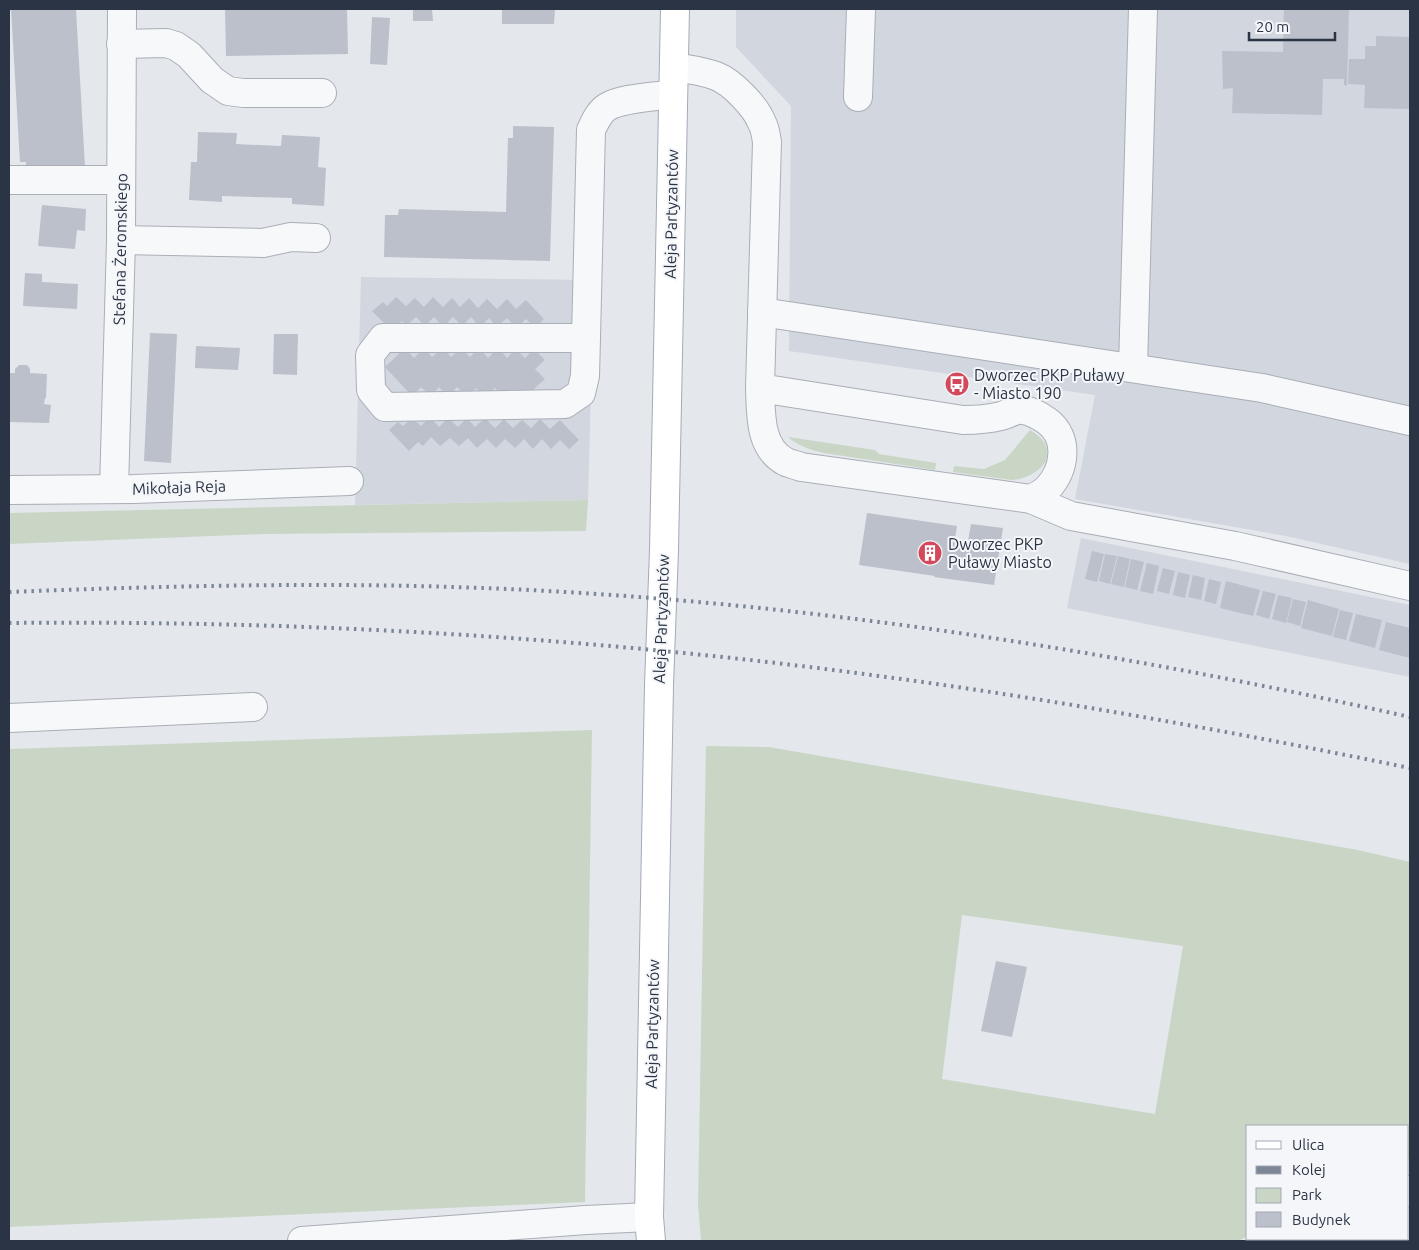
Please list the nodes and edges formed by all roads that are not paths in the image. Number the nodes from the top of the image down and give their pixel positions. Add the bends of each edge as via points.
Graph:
1 (122, 9) edge
2 (675, 9) edge
3 (861, 9) edge
4 (1143, 9) edge
5 (121, 44) junction
6 (674, 67) junction
7 (322, 92) dead end
8 (673, 94) junction
9 (858, 97) dead end
10 (9, 180) edge
11 (121, 180) junction
12 (316, 238) dead end
13 (121, 240) junction
14 (762, 312) junction
15 (586, 338) junction
16 (1133, 368) junction
17 (760, 388) junction
18 (1410, 421) edge
19 (348, 481) dead end
20 (114, 489) junction
21 (9, 490) edge
22 (1031, 499) junction
23 (1410, 586) edge
24 (253, 707) dead end
25 (9, 718) edge
26 (649, 1232) edge
27 (302, 1241) edge

1 - 5 street, Stefana Żeromskiego
2 - 6 main road, Aleja Partyzantów
3 - 9 street
4 - 16 street
5 - 7 street via 166,43 176,46 228,91
5 - 11 street, Stefana Żeromskiego
6 - 8 main road, Aleja Partyzantów
6 - 14 street via 719,76 742,95 762,123 767,142
8 - 15 street via 606,107 591,130
8 - 26 main road, Aleja Partyzantów
10 - 11 street
11 - 13 street, Stefana Żeromskiego
12 - 13 street via 291,237 263,244
13 - 20 street, Stefana Żeromskiego
14 - 16 street
14 - 17 street
15 - 15 street via 383,338 370,355 371,390 385,407 565,404 581,393
16 - 18 street via 1262,388
17 - 22 street via 766,440 786,462 801,467
17 - 22 street via 963,420 979,420 1022,410 1031,412 1060,435 1063,451 1055,479 1046,490
19 - 20 street, Mikołaja Reja
20 - 21 street, Mikołaja Reja
22 - 23 street via 1070,516 1235,546
24 - 25 street
26 - 27 street via 566,1221

